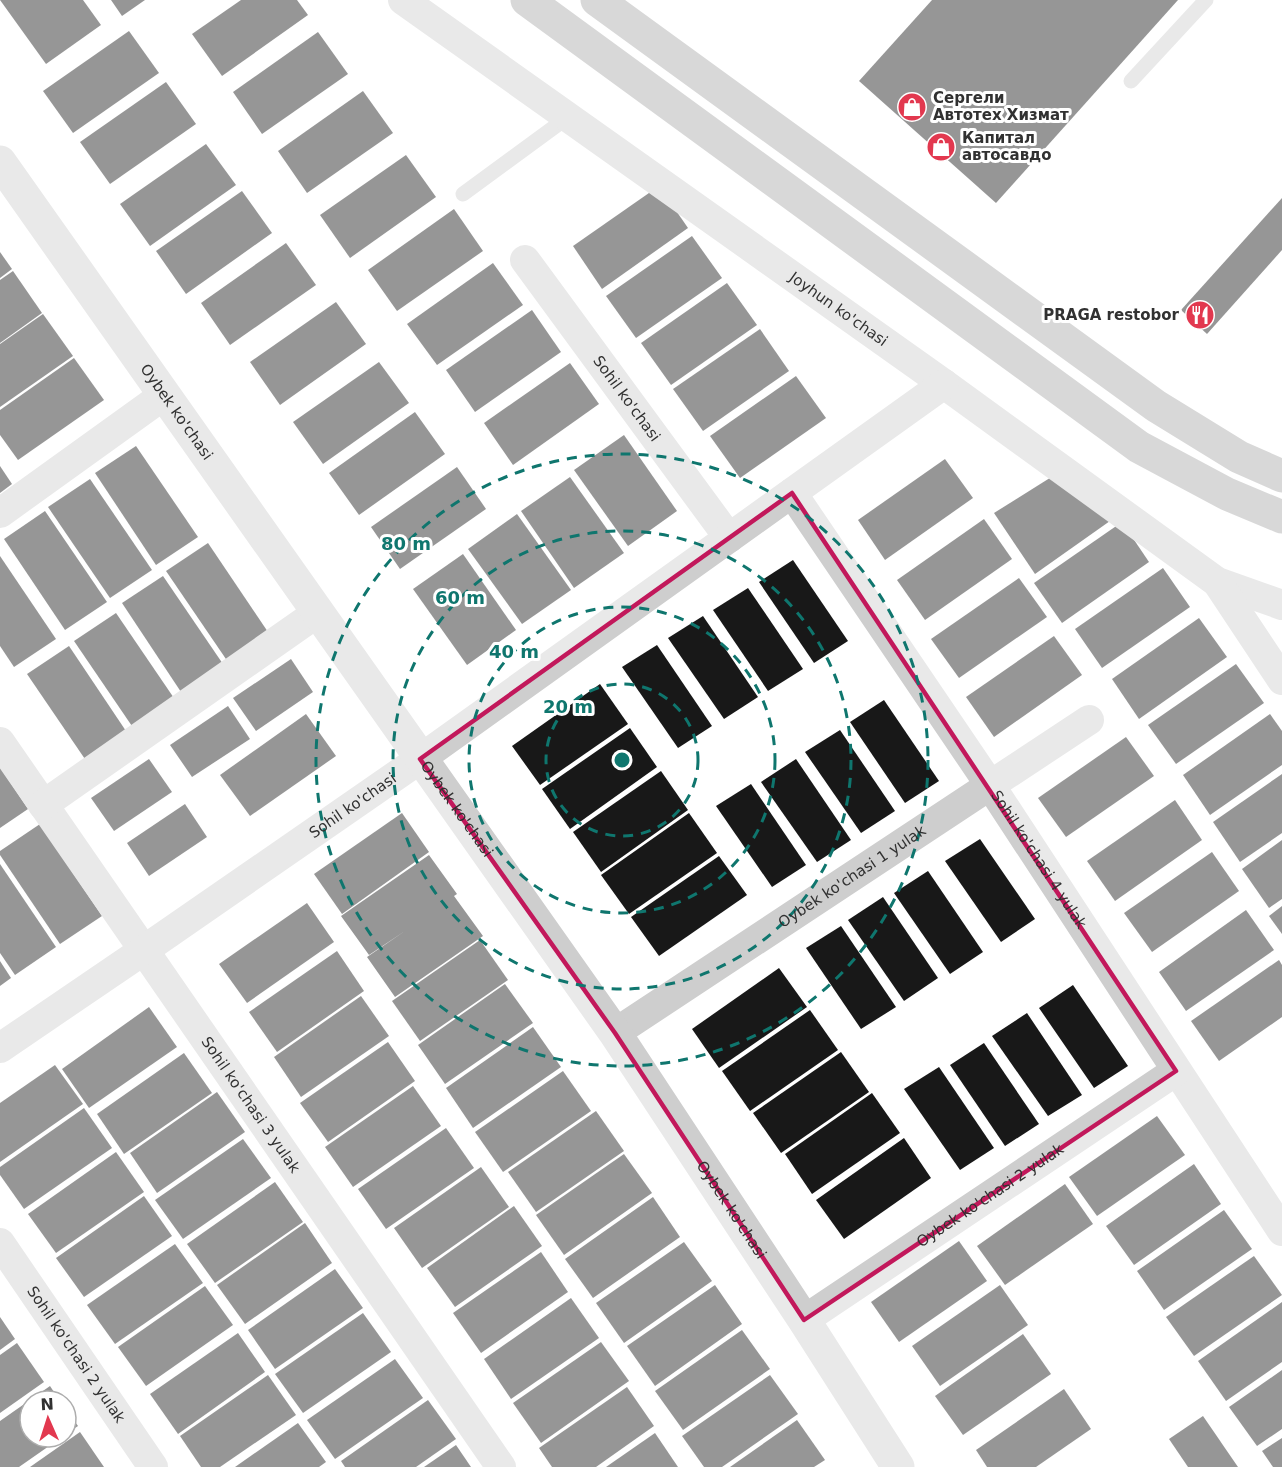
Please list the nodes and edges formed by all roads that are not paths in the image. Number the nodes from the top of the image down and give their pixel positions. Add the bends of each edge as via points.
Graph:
1 (403, 0) edge
2 (527, 0) edge
3 (597, 0) edge
4 (1206, 0) edge
5 (1131, 81) dead end
6 (568, 117) junction
7 (0, 162) edge
8 (463, 194) dead end
9 (525, 260) dead end
10 (944, 384) junction
11 (164, 395) junction
12 (1282, 476) edge
13 (792, 493) junction
14 (0, 513) edge
15 (1282, 517) edge
16 (729, 538) junction
17 (1217, 582) junction
18 (1282, 605) edge
19 (317, 613) junction
20 (1282, 680) edge
21 (1089, 720) dead end
22 (0, 742) edge
23 (420, 759) junction
24 (990, 785) junction
25 (43, 805) junction
26 (144, 950) junction
27 (615, 1033) junction
28 (0, 1048) edge
29 (1176, 1071) junction
30 (1282, 1231) edge
31 (0, 1243) edge
32 (804, 1320) junction
33 (153, 1467) edge
34 (501, 1467) edge
35 (898, 1467) edge

1 - 6 street, Joyhun ko'chasi
2 - 15 main road via 1139,447 1227,494
3 - 12 main road via 1156,406 1239,457
4 - 5 lane
6 - 8 lane
6 - 10 street, Joyhun ko'chasi
7 - 11 street, Oybek ko'chasi
9 - 16 street, Sohil ko'chasi
10 - 13 street, Sohil ko'chasi
10 - 17 street, Joyhun ko'chasi
11 - 14 street
11 - 19 street, Oybek ko'chasi
13 - 16 street, Sohil ko'chasi
13 - 24 street, Sohil ko'chasi 4 yulak
16 - 23 street, Sohil ko'chasi
17 - 18 street, Joyhun ko'chasi
17 - 20 street
19 - 23 street, Oybek ko'chasi
19 - 25 street
21 - 24 street, Oybek ko'chasi 1 yulak
22 - 25 street, Sohil ko'chasi 3 yulak
23 - 26 street, Sohil ko'chasi
23 - 27 street, Oybek ko'chasi
24 - 27 street, Oybek ko'chasi 1 yulak
24 - 29 street, Sohil ko'chasi 4 yulak
25 - 26 street, Sohil ko'chasi 3 yulak
26 - 28 street, Sohil ko'chasi
26 - 34 street, Sohil ko'chasi 3 yulak
27 - 32 street, Oybek ko'chasi
29 - 30 street, Sohil ko'chasi 4 yulak
29 - 32 street, Oybek ko'chasi 2 yulak
31 - 33 street, Sohil ko'chasi 2 yulak
32 - 35 street, Oybek ko'chasi

